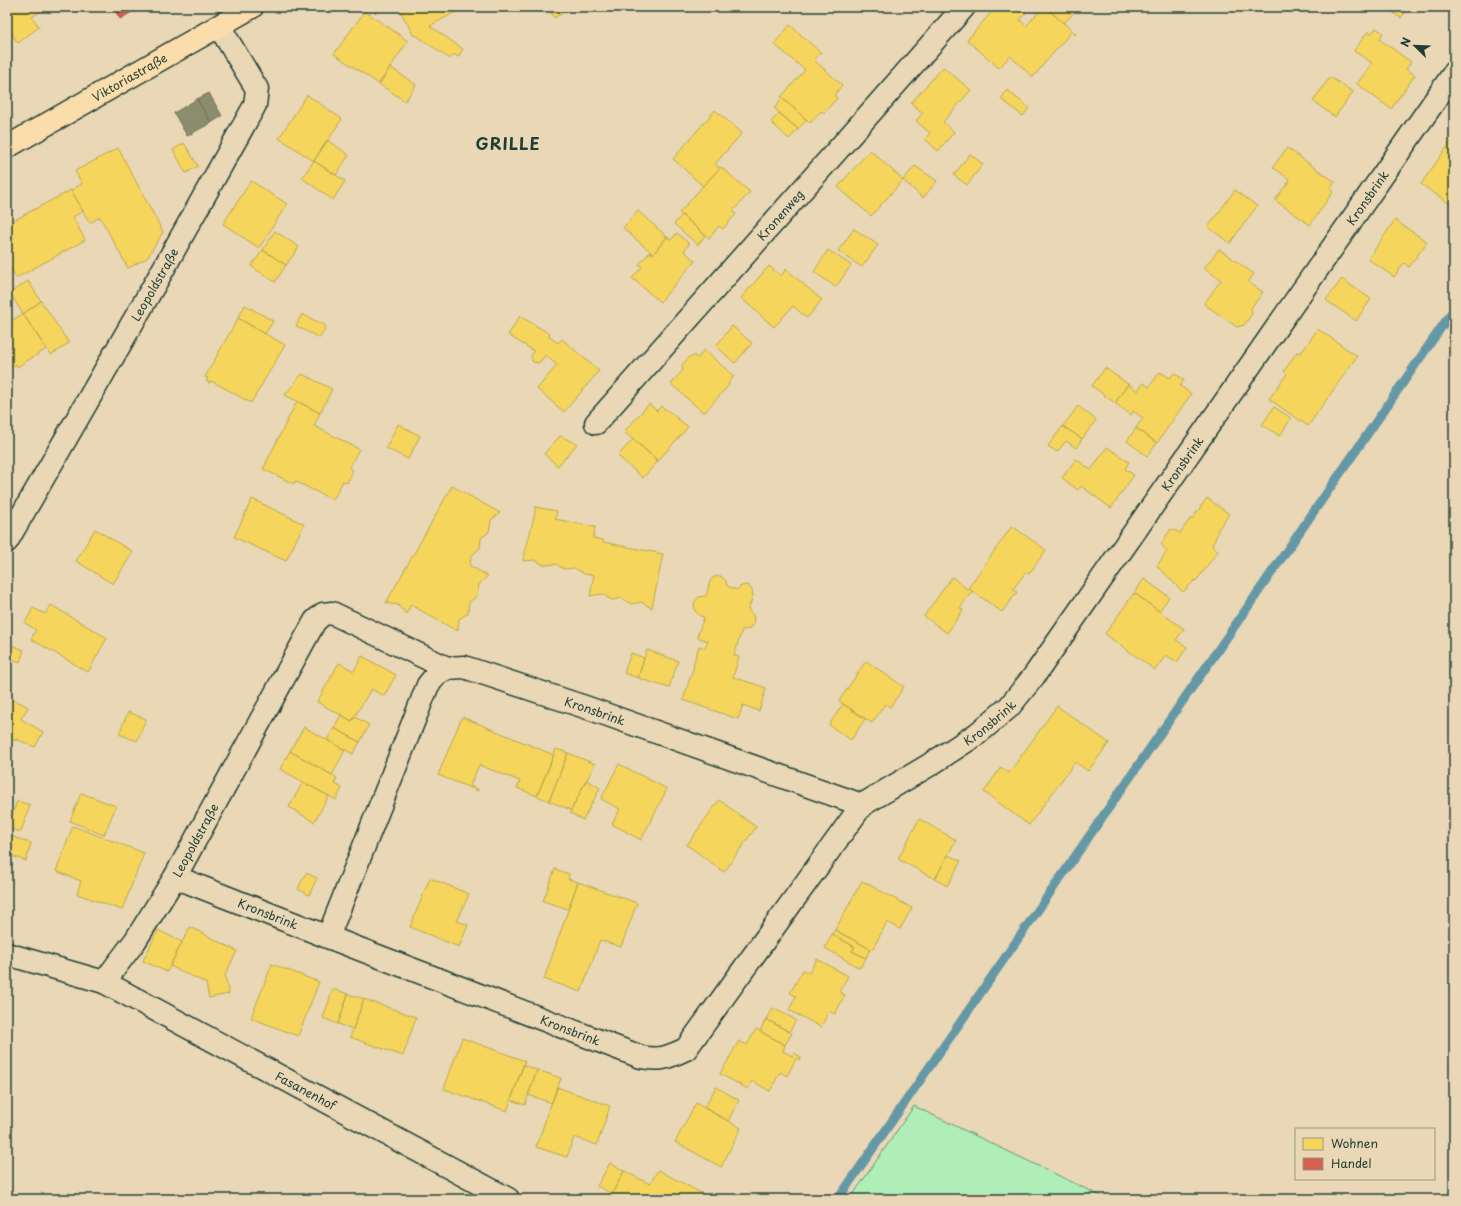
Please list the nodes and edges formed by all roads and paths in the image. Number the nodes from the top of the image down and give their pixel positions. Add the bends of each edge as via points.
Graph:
1 (252, 7) edge
2 (964, 7) edge
3 (219, 26) junction
4 (1454, 72) edge
5 (7, 147) edge
6 (596, 423) dead end
7 (7, 541) edge
8 (332, 613) joint
9 (447, 668) junction
10 (862, 805) junction
11 (175, 876) junction
12 (328, 937) junction
13 (7, 954) edge
14 (104, 982) junction
15 (508, 1199) edge

1 - 3 main road, Viktoriastraße
2 - 6 street, Kronenweg
3 - 5 main road, Viktoriastraße
3 - 7 street, Leopoldstraße via 257,89 255,105
4 - 10 street, Kronsbrink via 1038,670 1009,707 977,734
8 - 9 street, Kronsbrink
8 - 11 street, Leopoldstraße via 323,614 315,621
9 - 10 street, Kronsbrink via 471,669
9 - 12 street via 436,674 428,685
10 - 12 street, Kronsbrink via 686,1049 670,1057 641,1057
11 - 12 street, Kronsbrink
11 - 14 street, Leopoldstraße via 135,941
13 - 14 street
14 - 15 street, Fasanenhof

